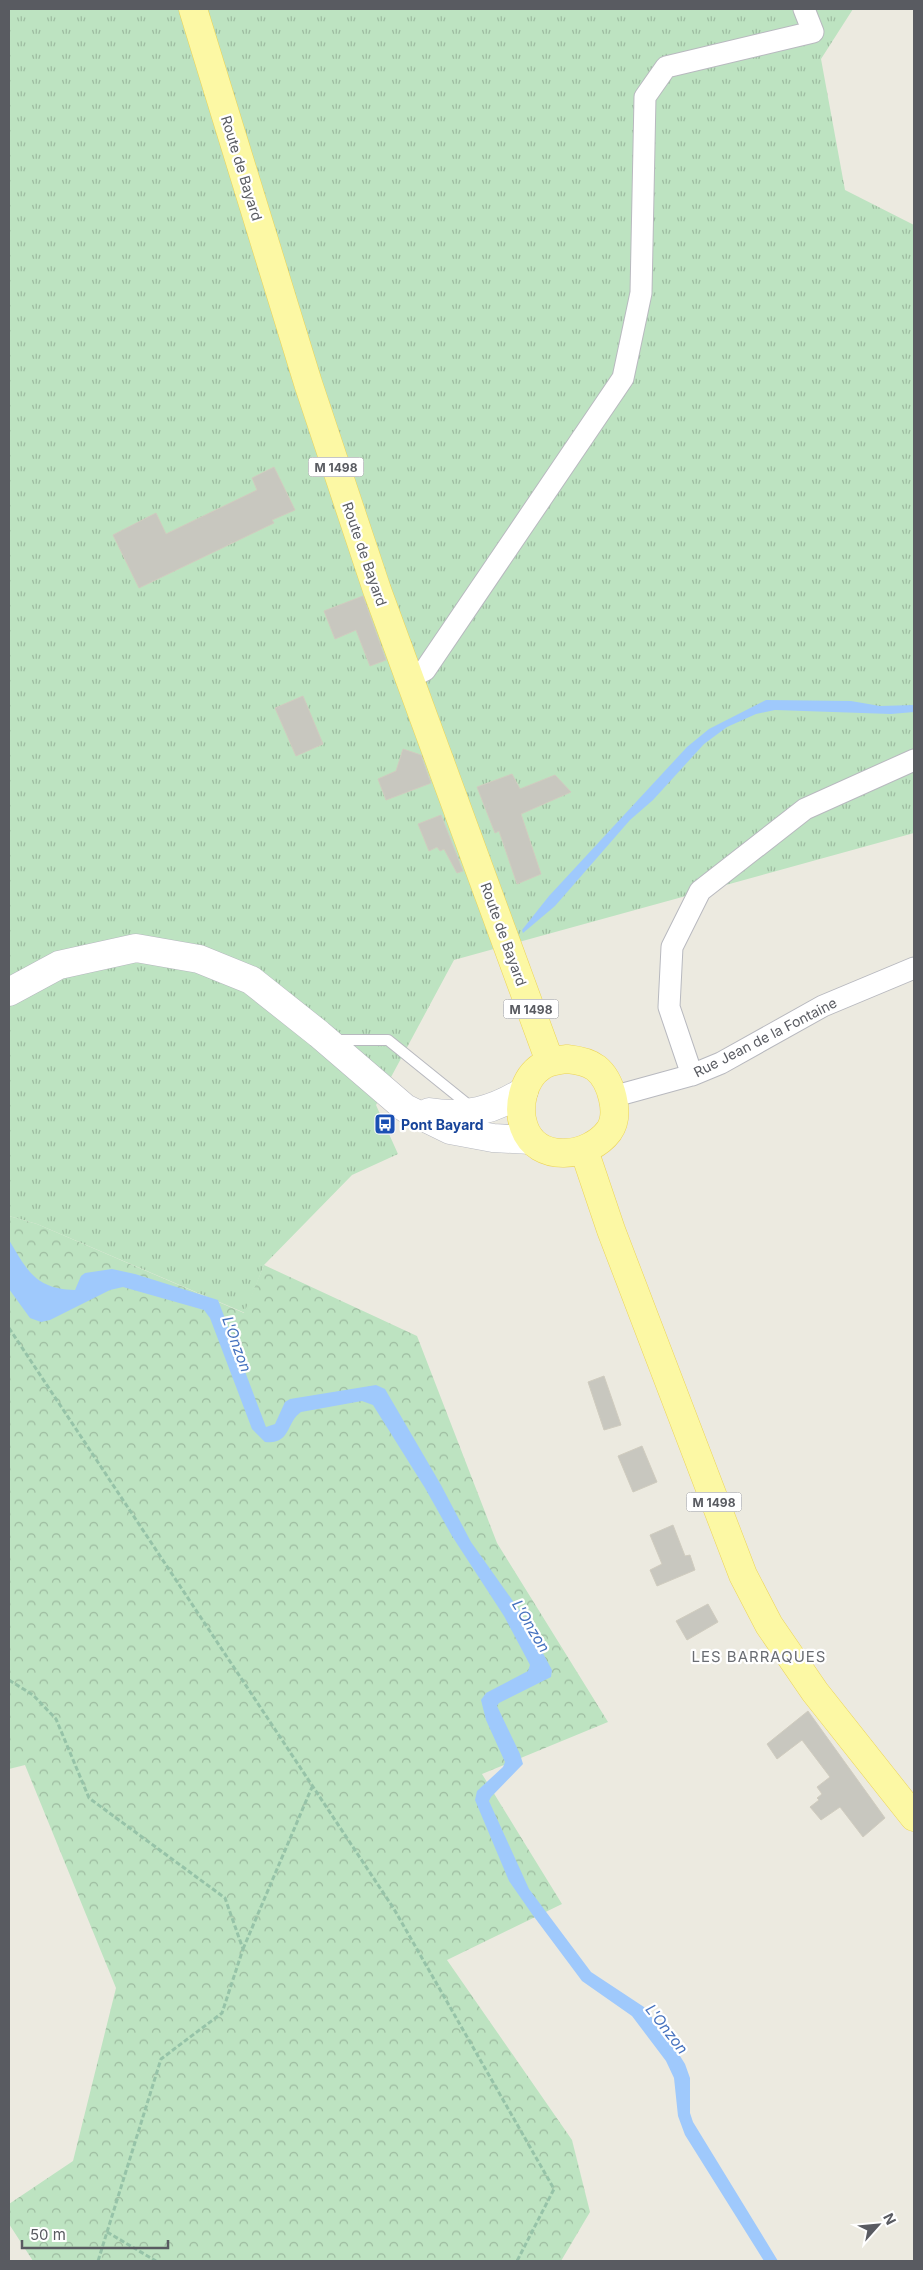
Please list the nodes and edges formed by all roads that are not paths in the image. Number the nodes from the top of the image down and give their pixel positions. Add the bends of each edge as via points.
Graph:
1 (193, 9) edge
2 (804, 9) edge
3 (409, 678) junction
4 (914, 760) edge
5 (914, 968) edge
6 (9, 992) edge
7 (323, 1037) junction
8 (550, 1062) junction
9 (692, 1075) junction
10 (524, 1091) junction
11 (612, 1096) junction
12 (405, 1108) junction
13 (478, 1112) junction
14 (530, 1140) junction
15 (584, 1150) junction
16 (914, 1817) edge

1 - 3 main road, Route de Bayard / M 1498 via 308,384
2 - 3 street via 813,32 666,67 644,97 641,293 623,378 425,670
3 - 8 main road, Route de Bayard / M 1498
4 - 9 street via 805,809 700,891 672,947 669,1007
5 - 9 street, Rue Jean de la Fontaine via 823,1006 721,1063
6 - 7 main road via 59,965 136,948 200,960 250,980
7 - 12 main road
7 - 13 lane via 388,1040
8 - 10 main road via 530,1078
8 - 11 main road via 568,1059 583,1061 596,1068 607,1082
9 - 11 street, Rue Jean de la Fontaine
10 - 13 main road via 504,1104
10 - 14 main road via 521,1116
11 - 15 main road via 610,1130
12 - 13 main road via 443,1114
12 - 14 main road via 458,1132
14 - 15 main road via 548,1151 564,1154
15 - 16 main road, M 1498 via 615,1240 743,1575 769,1625 815,1692

